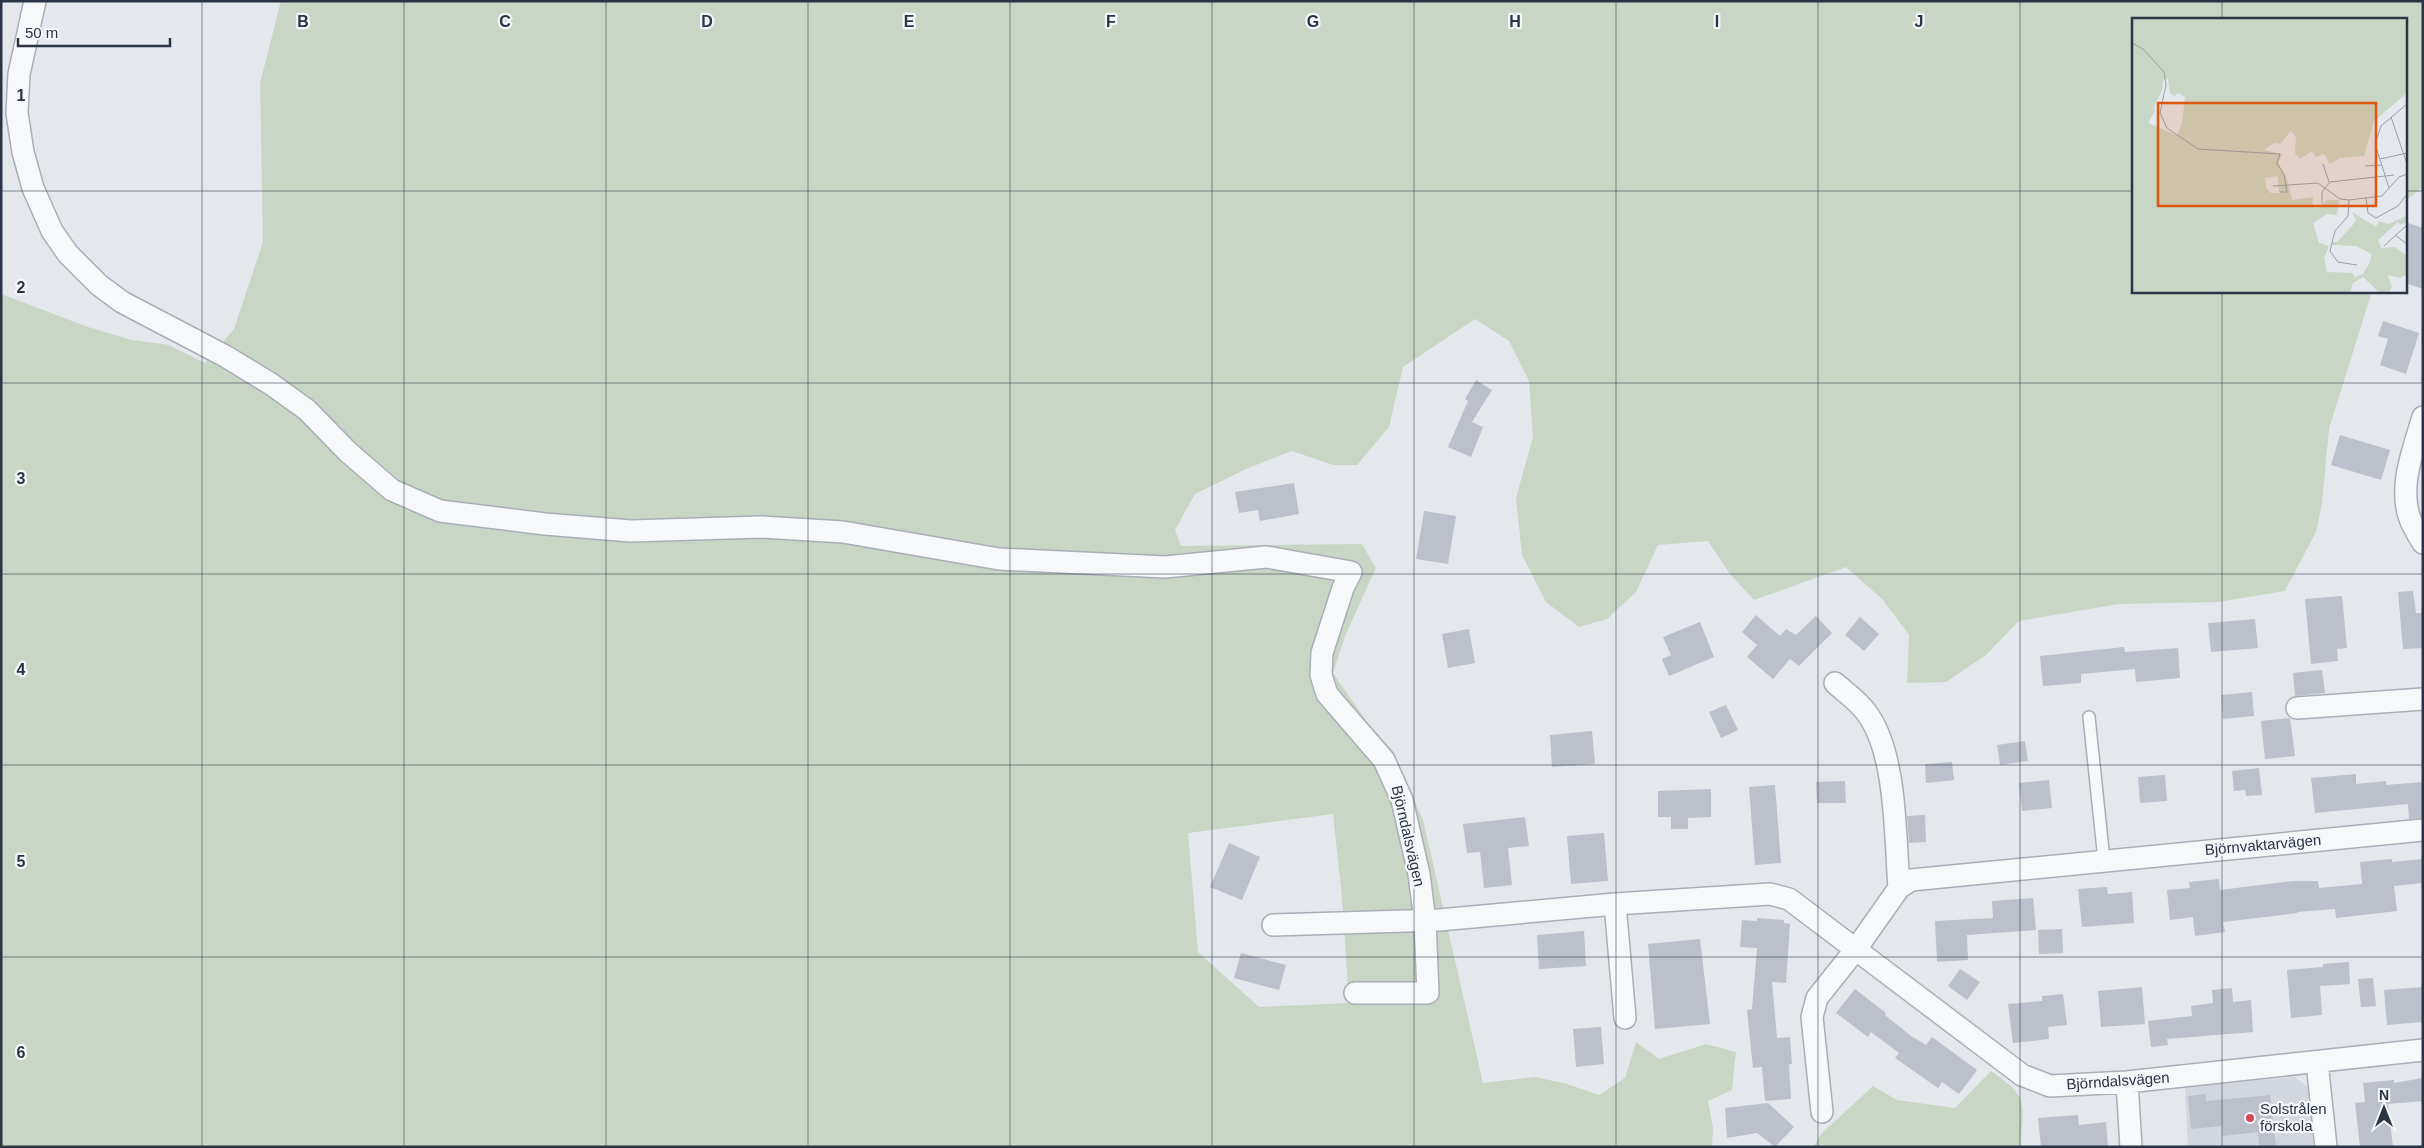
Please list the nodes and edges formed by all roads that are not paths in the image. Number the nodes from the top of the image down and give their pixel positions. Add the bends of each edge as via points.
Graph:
1 (35, 1) edge
2 (2423, 417) edge
3 (2423, 544) edge
4 (1835, 683) dead end
5 (2423, 698) edge
6 (2297, 708) dead end
7 (2089, 717) dead end
8 (2423, 830) edge
9 (2104, 860) junction
10 (1899, 888) junction
11 (1615, 904) junction
12 (1425, 921) junction
13 (1273, 925) dead end
14 (1856, 949) junction
15 (1355, 993) dead end
16 (1625, 1018) dead end
17 (2423, 1050) edge
18 (2317, 1062) junction
19 (2127, 1082) junction
20 (1822, 1112) dead end
21 (2130, 1147) edge
22 (2326, 1147) edge

1 - 12 street, Björndalsvägen via 19,74 17,114 33,188 52,231 68,254 99,285 122,302 271,384 307,410 392,490 424,504 449,512 631,531 761,527 843,532 999,559 1165,567 1266,557 1351,572 1322,653 1321,675 1327,694 1374,747 1393,777 1402,800 1419,874
2 - 3 street via 2409,466 2406,490 2409,515
4 - 10 street via 1866,711 1888,759
5 - 6 street
7 - 9 lane
8 - 9 street, Björnvaktarvägen
9 - 10 street, Björnvaktarvägen via 1911,880
10 - 14 street
11 - 12 street, Björndalsvägen
11 - 14 street, Björndalsvägen via 1781,895
11 - 16 street
12 - 13 street, Björndalsvägen
12 - 15 street, Björndalsvägen via 1428,993
14 - 19 street, Björndalsvägen via 2022,1075 2050,1086
14 - 20 street via 1817,998 1812,1017
17 - 18 street, Björndalsvägen
18 - 19 street, Björndalsvägen
18 - 22 street
19 - 21 street

